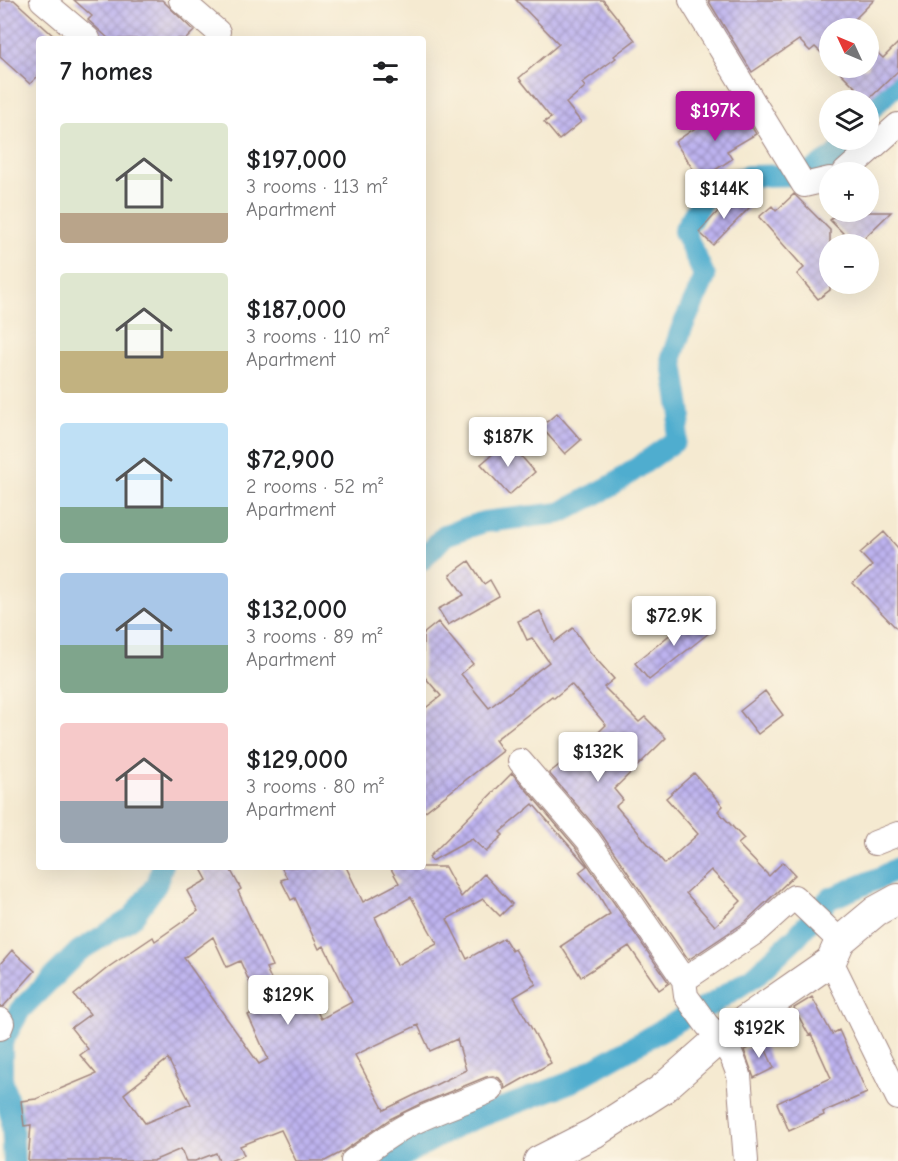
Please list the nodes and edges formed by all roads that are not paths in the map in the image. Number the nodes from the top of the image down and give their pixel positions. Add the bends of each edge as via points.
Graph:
1 (42, 0) edge
2 (181, 0) edge
3 (691, 0) edge
4 (218, 32) dead end
5 (84, 36) edge
6 (898, 125) edge
7 (856, 162) edge
8 (819, 182) edge
9 (520, 761) dead end
10 (898, 834) edge
11 (875, 843) dead end
12 (898, 899) edge
13 (833, 945) junction
14 (685, 988) junction
15 (0, 1020) edge
16 (0, 1028) edge
17 (714, 1032) junction
18 (491, 1090) dead end
19 (898, 1098) edge
20 (363, 1158) edge
21 (539, 1161) edge
22 (746, 1161) edge

1 - 5 street
2 - 4 street
3 - 8 street via 804,185
6 - 7 street
9 - 14 street via 588,840
10 - 11 street
12 - 13 main road
13 - 14 street via 794,897
13 - 17 main road
13 - 19 street
14 - 17 street
15 - 16 street
17 - 21 main road via 661,1090 594,1133
17 - 22 street via 739,1075
18 - 20 street via 404,1128

